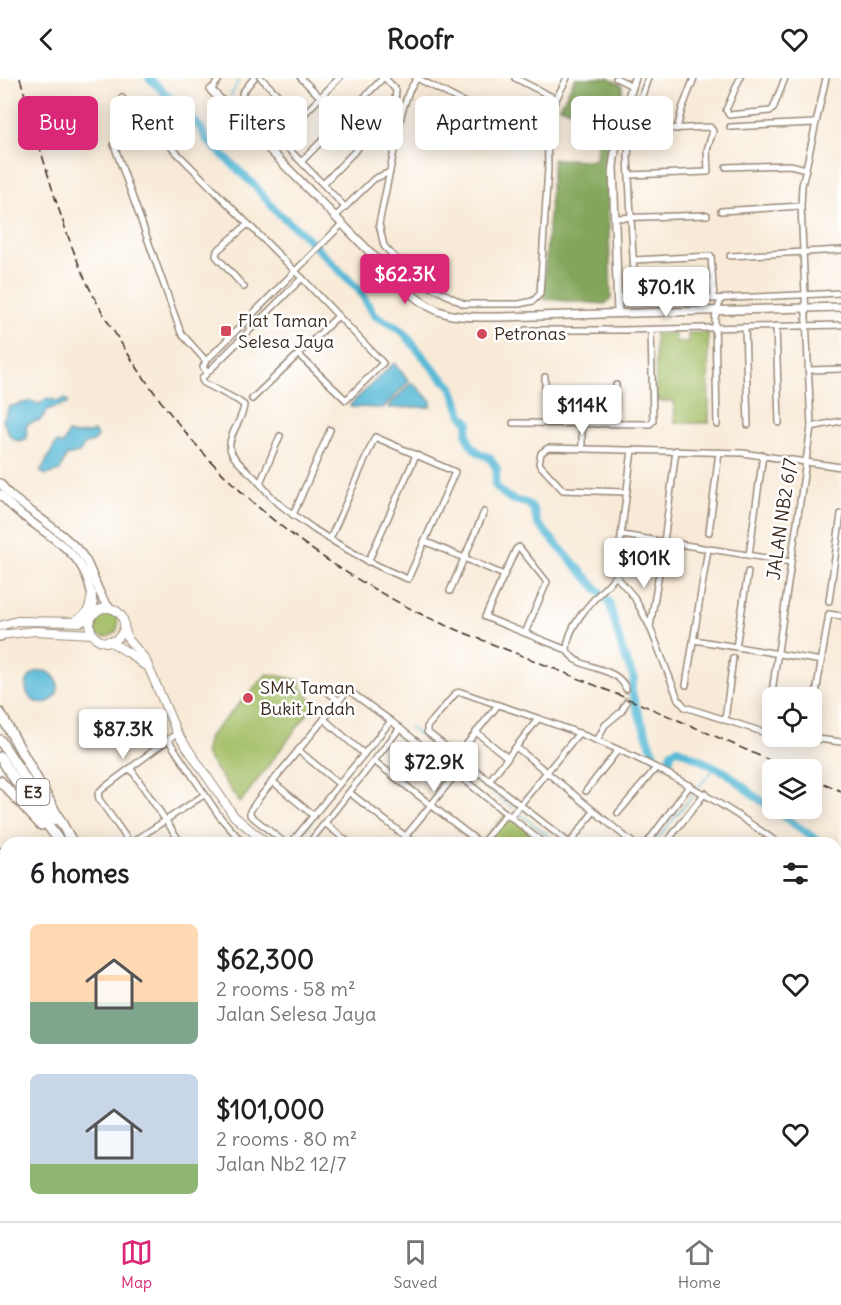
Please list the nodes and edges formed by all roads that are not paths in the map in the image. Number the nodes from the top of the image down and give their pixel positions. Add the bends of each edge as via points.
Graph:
1 (220, 78) edge
2 (254, 78) edge
3 (261, 78) edge
4 (302, 78) edge
5 (339, 78) edge
6 (384, 78) edge
7 (417, 78) edge
8 (515, 78) edge
9 (567, 78) edge
10 (616, 78) edge
11 (635, 78) edge
12 (648, 78) edge
13 (694, 78) edge
14 (740, 78) edge
15 (785, 78) edge
16 (826, 78) edge
17 (632, 86) junction
18 (211, 90) joint
19 (242, 96) edge
20 (279, 96) edge
21 (319, 96) edge
22 (323, 96) edge
23 (452, 96) edge
24 (550, 96) edge
25 (558, 96) edge
26 (629, 96) edge
27 (642, 96) edge
28 (319, 100) edge
29 (307, 112) edge
30 (815, 123) junction
31 (730, 127) dead end
32 (673, 129) edge
33 (677, 129) junction
34 (116, 150) edge
35 (174, 150) edge
36 (291, 150) edge
37 (548, 150) edge
38 (615, 150) edge
39 (630, 150) edge
40 (302, 161) junction
41 (726, 168) dead end
42 (806, 169) junction
43 (390, 172) junction
44 (629, 175) junction
45 (323, 184) junction
46 (801, 206) junction
47 (345, 207) junction
48 (721, 211) dead end
49 (707, 215) dead end
50 (335, 217) junction
51 (614, 218) junction
52 (631, 218) junction
53 (248, 224) junction
54 (342, 224) junction
55 (841, 250) edge
56 (803, 251) junction
57 (730, 256) dead end
58 (634, 260) junction
59 (298, 268) junction
60 (302, 278) junction
61 (244, 287) dead end
62 (841, 293) edge
63 (805, 295) junction
64 (718, 299) junction
65 (841, 307) edge
66 (806, 308) junction
67 (718, 311) junction
68 (618, 313) junction
69 (338, 316) junction
70 (841, 325) edge
71 (807, 326) junction
72 (745, 327) junction
73 (776, 327) junction
74 (715, 328) junction
75 (526, 330) dead end
76 (651, 330) junction
77 (298, 354) junction
78 (206, 362) junction
79 (841, 369) edge
80 (808, 370) junction
81 (207, 373) junction
82 (545, 377) dead end
83 (616, 385) dead end
84 (252, 399) dead end
85 (566, 405) dead end
86 (841, 421) edge
87 (513, 423) dead end
88 (545, 423) junction
89 (779, 423) dead end
90 (582, 424) junction
91 (598, 424) junction
92 (616, 424) junction
93 (748, 424) dead end
94 (717, 425) dead end
95 (811, 427) junction
96 (330, 430) dead end
97 (280, 436) dead end
98 (582, 448) junction
99 (632, 450) junction
100 (676, 450) junction
101 (719, 452) junction
102 (416, 455) junction
103 (763, 455) junction
104 (806, 462) junction
105 (841, 467) edge
106 (0, 483) edge
107 (260, 483) junction
108 (626, 492) junction
109 (0, 494) edge
110 (484, 512) dead end
111 (841, 514) edge
112 (293, 515) junction
113 (709, 532) dead end
114 (622, 535) junction
115 (330, 539) junction
116 (424, 541) junction
117 (839, 541) edge
118 (664, 542) junction
119 (708, 549) junction
120 (662, 555) dead end
121 (749, 555) junction
122 (465, 558) junction
123 (83, 562) junction
124 (368, 562) junction
125 (791, 562) junction
126 (748, 572) dead end
127 (504, 575) junction
128 (616, 576) junction
129 (450, 591) dead end
130 (92, 594) junction
131 (829, 601) dead end
132 (111, 608) junction
133 (94, 614) junction
134 (841, 616) edge
135 (65, 623) junction
136 (124, 627) junction
137 (650, 627) junction
138 (0, 633) edge
139 (525, 633) junction
140 (93, 634) junction
141 (694, 640) junction
142 (109, 641) junction
143 (736, 647) junction
144 (567, 650) junction
145 (777, 654) junction
146 (733, 658) dead end
147 (822, 661) junction
148 (148, 669) junction
149 (686, 685) dead end
150 (772, 687) edge
151 (817, 687) edge
152 (324, 689) dead end
153 (626, 689) dead end
154 (338, 700) junction
155 (626, 703) tunnel mouth
156 (498, 705) junction
157 (0, 713) edge
158 (324, 719) junction
159 (538, 719) junction
160 (725, 720) junction
161 (391, 721) junction
162 (400, 728) junction
163 (762, 731) edge
164 (476, 732) junction
165 (177, 733) junction
166 (579, 734) junction
167 (0, 740) edge
168 (822, 740) edge
169 (169, 741) junction
170 (597, 741) junction
171 (841, 742) edge
172 (516, 747) junction
173 (298, 750) junction
174 (618, 750) junction
175 (364, 754) junction
176 (457, 756) junction
177 (0, 757) edge
178 (508, 758) junction
179 (374, 761) junction
180 (656, 768) junction
181 (131, 769) junction
182 (548, 773) junction
183 (456, 774) junction
184 (0, 781) edge
185 (272, 781) junction
186 (489, 781) junction
187 (339, 784) junction
188 (690, 785) junction
189 (586, 791) dead end
190 (350, 793) junction
191 (705, 793) junction
192 (204, 795) junction
193 (431, 805) junction
194 (520, 805) junction
195 (594, 811) junction
196 (618, 813) dead end
197 (508, 815) junction
198 (314, 816) junction
199 (165, 820) junction
200 (325, 824) junction
201 (405, 836) joint
202 (54, 837) edge
203 (56, 837) edge
204 (68, 837) edge
205 (69, 837) edge
206 (126, 837) edge
207 (139, 837) edge
208 (177, 837) edge
209 (237, 837) edge
210 (259, 837) edge
211 (278, 837) edge
212 (296, 837) edge
213 (314, 837) edge
214 (341, 837) edge
215 (473, 837) edge
216 (487, 837) edge
217 (536, 837) edge
218 (561, 837) edge
219 (574, 837) edge
220 (626, 837) edge
221 (651, 837) edge
222 (671, 837) edge
223 (769, 837) edge

1 - 18 street
2 - 19 street
3 - 20 street
4 - 21 street
5 - 22 street
6 - 40 street
6 - 45 street via 396,90 394,111
7 - 23 street
7 - 43 street via 408,91
8 - 24 street
9 - 25 street
10 - 17 street
11 - 17 street
12 - 27 street
13 - 33 street
14 - 15 street via 727,114 770,111
16 - 30 street, JALAN NB2 6/7
17 - 26 street
18 - 50 street
28 - 29 street
30 - 31 street
30 - 42 street, JALAN NB2 6/7
32 - 33 street
33 - 44 street via 713,128 707,150 708,172
34 - 78 street via 181,333
35 - 53 street
36 - 40 street
37 - 43 street via 540,294 519,304 464,304 414,278 389,253 379,224
38 - 51 street
39 - 44 street
40 - 45 street
41 - 42 street via 790,165
42 - 46 street, JALAN NB2 6/7
43 - 47 street via 374,179
44 - 52 street
45 - 47 street
46 - 48 street
46 - 56 street, JALAN NB2 6/7
47 - 50 street
49 - 52 street
50 - 54 street
51 - 52 street
51 - 68 street
52 - 58 street
53 - 59 street
53 - 61 street via 216,256
54 - 59 street
54 - 68 street via 409,292 440,313 455,317
55 - 56 street
56 - 57 street
56 - 63 street, JALAN NB2 6/7
58 - 64 street via 711,256
58 - 64 street via 637,300
59 - 60 street
59 - 78 street
60 - 69 street
60 - 81 street
62 - 63 street
63 - 64 street
63 - 66 street, JALAN NB2 6/7
64 - 67 street
65 - 66 street
66 - 67 street
66 - 71 street, JALAN NB2 6/7
67 - 68 street
67 - 74 street
69 - 77 street
69 - 77 street via 383,363 348,399 341,397
70 - 71 street
71 - 73 street
71 - 80 street, JALAN NB2 6/7
72 - 73 street
72 - 74 street
72 - 93 street
73 - 89 street
74 - 76 street
74 - 94 street
75 - 76 street
76 - 92 street via 653,422
77 - 84 street
78 - 81 street via 203,367
79 - 80 street
80 - 95 street, JALAN NB2 6/7
81 - 107 street via 204,383 244,405 231,441 232,452
82 - 88 street
83 - 92 street
85 - 91 street via 596,405
86 - 95 street
87 - 88 street
88 - 90 street
90 - 91 street
90 - 98 street
91 - 92 street
95 - 104 street, JALAN NB2 6/7
96 - 112 street
97 - 107 street
98 - 99 street
98 - 108 street via 548,448 541,453 539,464 563,490
99 - 100 street
99 - 108 street
100 - 101 street
100 - 118 street
101 - 103 street
101 - 113 street
102 - 115 street via 375,437
102 - 116 street via 455,472
102 - 124 street
103 - 104 street
103 - 121 street
104 - 105 street
104 - 125 street, JALAN NB2 6/7
106 - 123 street via 72,545
107 - 112 street
108 - 114 street
109 - 123 street via 23,517
110 - 122 street
111 - 117 street
112 - 115 street
114 - 118 street
114 - 128 street
115 - 124 street
116 - 122 street
116 - 124 street via 408,579
117 - 131 street
118 - 119 street
119 - 121 street
119 - 141 street
120 - 137 street
121 - 125 street
122 - 127 street
122 - 129 street
123 - 130 street
123 - 132 street via 96,578 102,599
125 - 145 street, JALAN NB2 6/7
126 - 143 street
127 - 139 street via 485,617
127 - 139 street via 519,547 548,582
128 - 137 street via 634,597
128 - 144 street via 583,612 567,642
130 - 133 street
130 - 135 main road via 85,615
132 - 133 main road
132 - 136 main road via 120,613
133 - 135 main road via 81,622
133 - 140 main road via 90,626
134 - 147 street via 829,614
135 - 138 main road via 18,621
136 - 142 main road via 119,637
136 - 148 main road
137 - 160 street via 681,704
138 - 140 main road
139 - 144 street
140 - 142 main road
141 - 143 street
141 - 149 street
142 - 148 main road
143 - 145 street
144 - 153 street via 572,657 619,678
145 - 147 street
145 - 150 street, JALAN NB2 6/7
146 - 160 street
147 - 151 street
148 - 165 main road
152 - 154 street
154 - 158 street
154 - 161 street via 348,690
155 - 170 street via 605,725
156 - 159 street
156 - 164 street
156 - 176 street via 458,692 426,729
157 - 205 highway
158 - 173 street
158 - 175 street
159 - 166 street
159 - 172 street
160 - 163 street
161 - 162 street
161 - 175 street
162 - 179 street
162 - 183 street
164 - 176 street
164 - 178 street
165 - 169 street
165 - 210 main road via 234,816
166 - 170 street
166 - 182 street
167 - 204 highway, E3 via 36,797
168 - 171 street
169 - 181 street
169 - 192 street
170 - 174 street
172 - 178 street
172 - 182 street
173 - 185 street
173 - 187 street
174 - 180 street
174 - 189 street
175 - 187 street
176 - 186 street
177 - 203 highway, E3
178 - 186 street
179 - 190 street
179 - 193 street
180 - 188 street
180 - 196 street
181 - 199 street
181 - 206 street via 98,794
182 - 194 street
182 - 195 street
183 - 193 street
183 - 197 street
184 - 202 highway
185 - 198 street
185 - 211 street via 250,815
186 - 194 street
187 - 198 street
188 - 191 street
188 - 221 street
190 - 200 street
190 - 201 street
191 - 222 street
191 - 223 street
192 - 199 street
192 - 209 street
193 - 201 street
193 - 215 street
194 - 197 street
194 - 218 street
195 - 219 street
195 - 220 street
197 - 216 street
197 - 217 street
198 - 212 street
199 - 207 street
199 - 208 street
200 - 213 street
200 - 214 street

